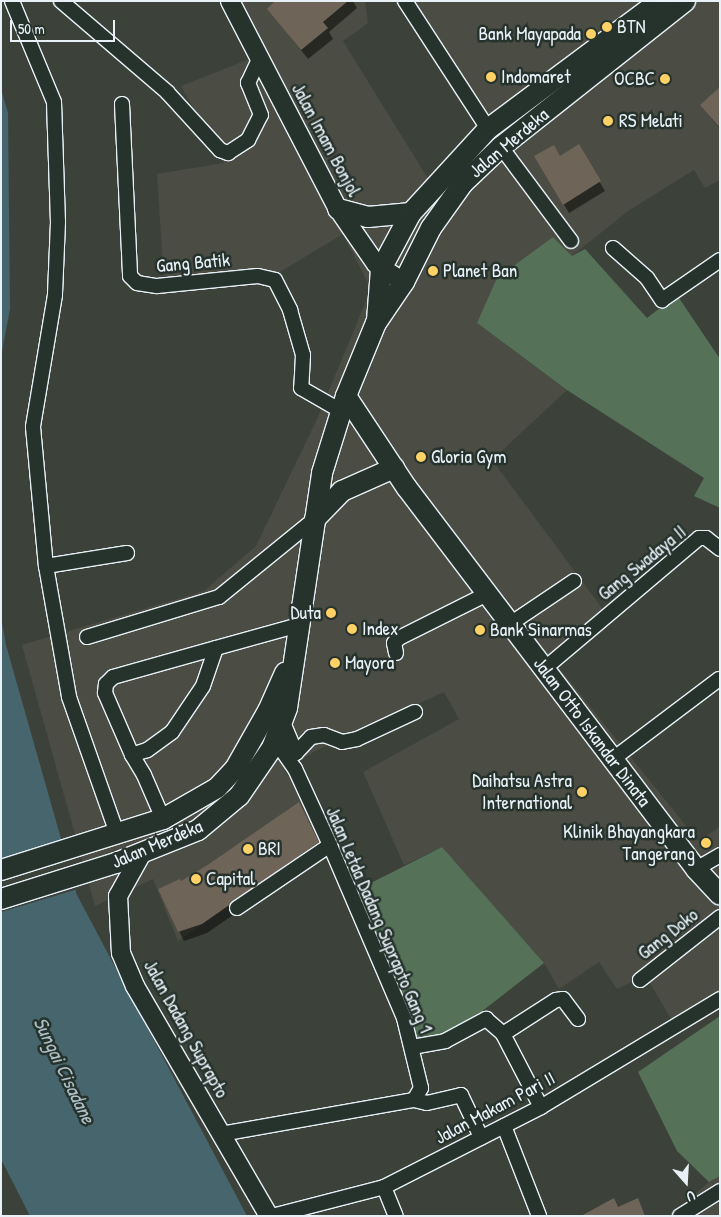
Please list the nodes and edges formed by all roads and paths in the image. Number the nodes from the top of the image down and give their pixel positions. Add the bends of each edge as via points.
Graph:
1 (12, 1) edge
2 (61, 1) edge
3 (230, 1) edge
4 (405, 1) edge
5 (685, 1) edge
6 (650, 5) edge
7 (595, 63) junction
8 (263, 66) junction
9 (122, 104) dead end
10 (488, 129) junction
11 (501, 146) junction
12 (338, 209) junction
13 (410, 214) junction
14 (572, 241) dead end
15 (613, 248) dead end
16 (720, 260) edge
17 (381, 269) junction
18 (404, 282) junction
19 (376, 323) junction
20 (343, 404) junction
21 (394, 468) junction
22 (315, 519) junction
23 (720, 549) edge
24 (128, 553) dead end
25 (46, 566) junction
26 (574, 581) dead end
27 (487, 594) junction
28 (299, 624) junction
29 (510, 624) junction
30 (87, 637) dead end
31 (216, 648) junction
32 (294, 650) junction
33 (396, 653) dead end
34 (544, 669) junction
35 (719, 679) edge
36 (416, 712) dead end
37 (282, 720) junction
38 (275, 740) junction
39 (132, 756) junction
40 (613, 760) junction
41 (163, 819) junction
42 (112, 834) junction
43 (330, 845) junction
44 (142, 853) junction
45 (720, 855) edge
46 (696, 869) junction
47 (1, 870) edge
48 (720, 895) edge
49 (1, 899) edge
50 (237, 908) dead end
51 (720, 917) edge
52 (640, 980) dead end
53 (720, 999) edge
54 (578, 1019) dead end
55 (503, 1034) junction
56 (412, 1048) junction
57 (414, 1100) junction
58 (540, 1107) junction
59 (504, 1126) junction
60 (221, 1134) junction
61 (481, 1137) junction
62 (384, 1186) junction
63 (720, 1191) edge
64 (270, 1216) edge
65 (396, 1216) edge
66 (539, 1216) edge
67 (680, 1216) edge

1 - 25 street via 54,102 58,222 55,295 33,427
2 - 8 street via 167,92 220,150 228,153 248,140 261,115 248,83
3 - 8 main road, Jalan Imam Bonjol
4 - 10 street
5 - 7 highway, Jalan Merdeka
6 - 7 highway, Jalan Merdeka
7 - 10 highway, Jalan Merdeka
7 - 11 highway, Jalan Merdeka
8 - 12 main road, Jalan Imam Bonjol
9 - 20 street, Gang Batik via 130,276 137,283 157,286 258,276 274,280 290,310 303,355 301,388
10 - 13 highway, Jalan Merdeka
11 - 14 street
11 - 18 highway, Jalan Merdeka via 462,183 431,228
12 - 13 highway via 368,217
12 - 17 main road, Jalan Imam Bonjol
13 - 17 highway, Jalan Merdeka
15 - 16 street via 646,278 662,300
17 - 18 main road, Jalan Imam Bonjol
17 - 19 highway, Jalan Merdeka
18 - 19 highway, Jalan Merdeka
19 - 20 highway, Jalan Merdeka
20 - 21 highway, Jalan Otto Iskandar Dinata
20 - 22 highway, Jalan Merdeka via 322,473
21 - 22 highway via 342,491
21 - 27 highway, Jalan Otto Iskandar Dinata
22 - 28 highway, Jalan Merdeka
22 - 30 street via 220,596
23 - 34 street, Gang Swadaya II via 706,538 699,538
24 - 25 street
25 - 42 street via 69,697
26 - 29 street
27 - 29 highway, Jalan Otto Iskandar Dinata
27 - 33 street via 399,638 394,643
28 - 31 street
28 - 32 highway, Jalan Merdeka
29 - 34 highway, Jalan Otto Iskandar Dinata
31 - 39 street via 203,686 172,732 147,750
31 - 39 street via 113,677 106,684 105,693
32 - 37 highway, Jalan Merdeka
32 - 41 highway, Jalan Merdeka via 268,711 235,769 217,788
34 - 40 highway, Jalan Otto Iskandar Dinata
35 - 40 street
36 - 37 street via 357,739 342,742 324,735 311,737 296,753
37 - 38 highway, Jalan Merdeka
38 - 43 street, Jalan Letda Dadang Suprapto Gang 1 via 294,770
38 - 44 highway, Jalan Merdeka via 240,796 198,830
39 - 41 street via 144,774
40 - 46 highway, Jalan Otto Iskandar Dinata
41 - 42 highway, Jalan Merdeka
42 - 47 highway, Jalan Merdeka
43 - 50 street
43 - 56 street, Jalan Letda Dadang Suprapto Gang 1 via 404,1018
44 - 49 highway, Jalan Merdeka
44 - 60 main road, Jalan Dadang Suprapto via 118,896 121,953 135,986
45 - 46 street
46 - 48 highway, Jalan Otto Iskandar Dinata
51 - 52 street, Gang Doko
53 - 58 street, Jalan Makam Pari II
54 - 55 street via 563,999 556,1000
55 - 56 street via 486,1019 445,1041
55 - 58 street
56 - 57 street, Jalan Letda Dadang Suprapto Gang 1 via 421,1088
57 - 60 street
57 - 61 street via 427,1103 461,1095
58 - 59 street, Jalan Makam Pari II
59 - 61 street, Jalan Makam Pari II
59 - 66 street
60 - 64 main road, Jalan Dadang Suprapto
61 - 62 street, Jalan Makam Pari II
62 - 64 street, Jalan Makam Pari II
62 - 65 street
63 - 67 street

